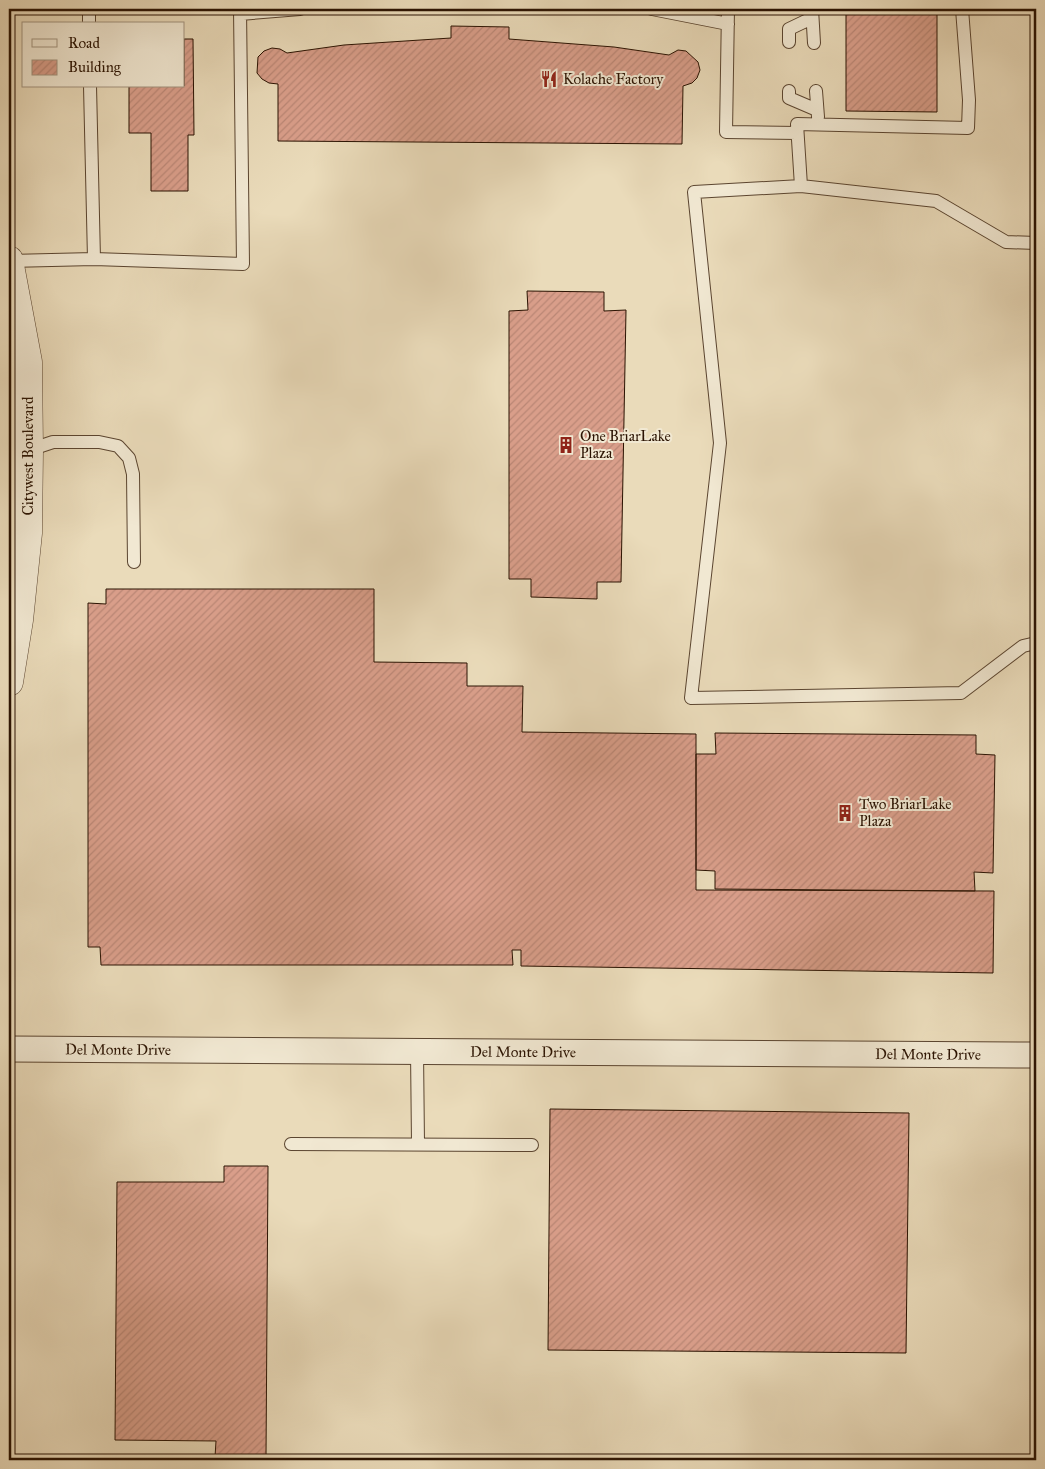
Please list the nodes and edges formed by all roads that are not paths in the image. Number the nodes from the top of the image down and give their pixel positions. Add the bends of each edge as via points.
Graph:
1 (88, 9) edge
2 (300, 9) edge
3 (652, 9) edge
4 (728, 9) edge
5 (962, 9) edge
6 (240, 11) edge
7 (812, 14) edge
8 (89, 22) edge
9 (728, 24) junction
10 (789, 42) dead end
11 (814, 43) dead end
12 (90, 88) edge
13 (789, 91) dead end
14 (816, 91) dead end
15 (817, 110) junction
16 (818, 124) junction
17 (797, 133) junction
18 (800, 186) junction
19 (1036, 243) edge
20 (94, 259) junction
21 (9, 261) edge
22 (29, 450) junction
23 (134, 562) dead end
24 (1036, 643) edge
25 (9, 682) edge
26 (9, 1049) edge
27 (417, 1051) junction
28 (1036, 1055) edge
29 (291, 1144) dead end
30 (418, 1144) junction
31 (532, 1146) dead end

1 - 8 lane
2 - 6 lane
3 - 9 lane
4 - 9 lane
5 - 16 lane via 968,128
6 - 20 lane via 243,264
7 - 10 lane via 789,29
7 - 11 lane
9 - 17 lane via 726,132
12 - 20 lane
13 - 15 lane via 789,98
14 - 15 lane
15 - 16 lane
16 - 17 lane via 797,124
17 - 18 lane
18 - 19 lane via 936,201 1006,242
18 - 24 lane via 694,192 720,443 691,698 961,693 1023,646
20 - 21 lane
21 - 22 street, Citywest Boulevard via 28,362
22 - 23 lane via 52,442 99,442 118,446 129,458 133,474
22 - 25 street, Citywest Boulevard via 28,534
26 - 27 street, Del Monte Drive
27 - 28 street, Del Monte Drive
27 - 30 lane
29 - 30 lane
30 - 31 lane

